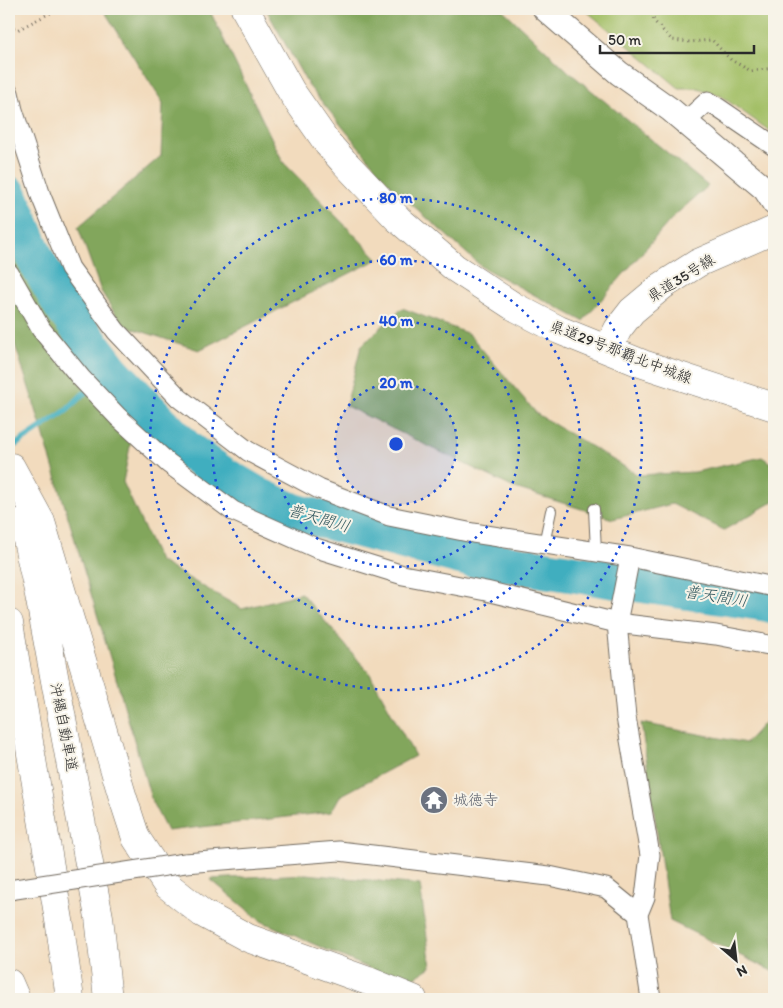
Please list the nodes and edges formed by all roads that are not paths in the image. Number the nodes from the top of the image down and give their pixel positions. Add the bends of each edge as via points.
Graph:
1 (245, 9) edge
2 (545, 9) edge
3 (9, 93) edge
4 (685, 122) junction
5 (774, 146) edge
6 (774, 203) edge
7 (774, 230) edge
8 (9, 273) edge
9 (608, 349) junction
10 (774, 407) edge
11 (10, 462) edge
12 (594, 509) dead end
13 (551, 511) dead end
14 (544, 544) junction
15 (596, 551) junction
16 (630, 558) junction
17 (774, 587) edge
18 (617, 622) junction
19 (9, 624) edge
20 (774, 646) edge
21 (9, 890) edge
22 (638, 914) junction
23 (9, 983) edge
24 (16, 999) edge
25 (70, 999) edge
26 (108, 999) edge
27 (413, 999) edge
28 (651, 999) edge

1 - 9 main road, 県道29号那覇北中城線 via 290,91 328,144 398,218 455,268 513,306 559,330
2 - 4 street via 619,73
3 - 14 street via 41,196 70,268 116,331 179,398 248,451 319,489 389,516
4 - 5 street via 708,101
4 - 6 street via 765,189
7 - 9 main road, 県道35号線 via 698,263 662,286 632,310
8 - 18 street via 42,329 81,378 168,463 232,511 316,548 403,575 486,590
9 - 10 main road, 県道29号那覇北中城線 via 643,364
11 - 26 main road, 沖縄自動車道 via 41,604 99,917
11 - 27 main road via 41,522 136,838 167,884 202,913 248,938
12 - 15 lane
13 - 14 lane
14 - 15 street
15 - 16 street
16 - 17 street
16 - 18 street
18 - 20 street
18 - 22 street via 626,717 650,855 645,897
19 - 25 main road
21 - 22 street, bridge via 185,863 339,851 549,876 606,888
22 - 28 street
23 - 24 main road

